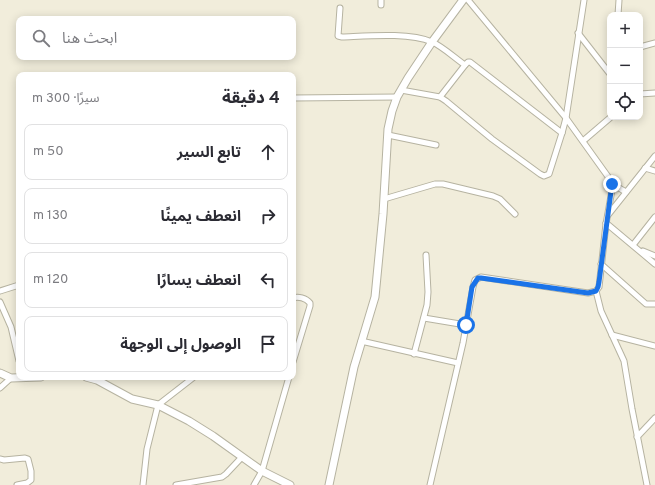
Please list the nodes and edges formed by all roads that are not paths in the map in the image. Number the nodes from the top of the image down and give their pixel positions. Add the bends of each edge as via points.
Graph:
1 (463, 0) edge
2 (468, 0) edge
3 (584, 0) edge
4 (619, 0) edge
5 (340, 8) dead end
6 (618, 12) edge
7 (578, 33) junction
8 (432, 42) junction
9 (655, 43) edge
10 (643, 46) edge
11 (465, 65) junction
12 (607, 70) edge
13 (401, 90) junction
14 (655, 93) edge
15 (643, 94) edge
16 (397, 97) junction
17 (440, 97) junction
18 (296, 98) edge
19 (566, 118) junction
20 (608, 120) edge
21 (562, 133) junction
22 (388, 135) junction
23 (583, 141) junction
24 (436, 146) dead end
25 (655, 156) edge
26 (652, 171) edge
27 (612, 184) junction
28 (626, 192) junction
29 (384, 199) junction
30 (515, 214) dead end
31 (608, 215) junction
32 (655, 217) edge
33 (606, 223) junction
34 (633, 245) junction
35 (638, 250) junction
36 (426, 255) dead end
37 (655, 256) edge
38 (601, 264) junction
39 (655, 264) edge
40 (16, 286) edge
41 (596, 291) junction
42 (0, 292) edge
43 (296, 297) edge
44 (0, 302) edge
45 (655, 304) edge
46 (424, 318) junction
47 (466, 325) junction
48 (612, 335) junction
49 (361, 341) junction
50 (655, 346) edge
51 (16, 348) edge
52 (296, 352) edge
53 (414, 354) junction
54 (458, 363) junction
55 (0, 373) edge
56 (11, 378) junction
57 (16, 378) edge
58 (97, 380) edge
59 (190, 380) edge
60 (288, 380) edge
61 (0, 388) edge
62 (158, 405) junction
63 (655, 418) edge
64 (637, 437) junction
65 (242, 457) junction
66 (0, 460) edge
67 (262, 471) junction
68 (16, 485) edge
69 (143, 485) edge
70 (176, 485) edge
71 (254, 485) edge
72 (288, 485) edge
73 (329, 485) edge
74 (430, 485) edge
75 (647, 485) edge

1 - 8 main road
2 - 19 street
3 - 7 street
4 - 6 street
5 - 8 street via 337,35 340,37 390,35
7 - 12 street
7 - 19 street
8 - 11 street
8 - 13 main road
9 - 10 street
11 - 17 street
11 - 21 street via 470,62
13 - 16 main road
13 - 17 street
14 - 15 street
16 - 18 street
16 - 22 main road
17 - 21 street via 544,176 551,171
19 - 21 street
19 - 23 street
20 - 23 street
22 - 24 street
22 - 29 main road
23 - 27 street
25 - 26 street
26 - 28 street
27 - 28 street
27 - 31 street
28 - 31 street
29 - 30 street via 426,186 443,184 493,196 500,199
29 - 49 main road via 375,297
31 - 33 street
32 - 34 street
33 - 34 street
33 - 38 street
34 - 35 street
35 - 37 street
35 - 39 street
36 - 46 street via 428,292
38 - 41 street
38 - 45 street via 646,304
40 - 42 street
41 - 47 street via 588,293 478,278 472,287
41 - 48 street via 601,311
43 - 52 street via 306,299 310,303
44 - 51 street via 11,327
46 - 47 street
46 - 53 street
47 - 54 street
48 - 50 street
48 - 64 street via 624,361
49 - 53 street
49 - 73 main road
53 - 54 street
54 - 74 street
55 - 56 main road
56 - 57 main road
56 - 61 street
58 - 62 main road via 132,399
59 - 62 street
60 - 67 street
62 - 65 main road via 213,436
62 - 69 street via 147,449
63 - 64 street
64 - 75 street
65 - 67 main road
65 - 70 street via 222,477
66 - 68 street via 28,459 30,480
67 - 71 street
67 - 72 main road

